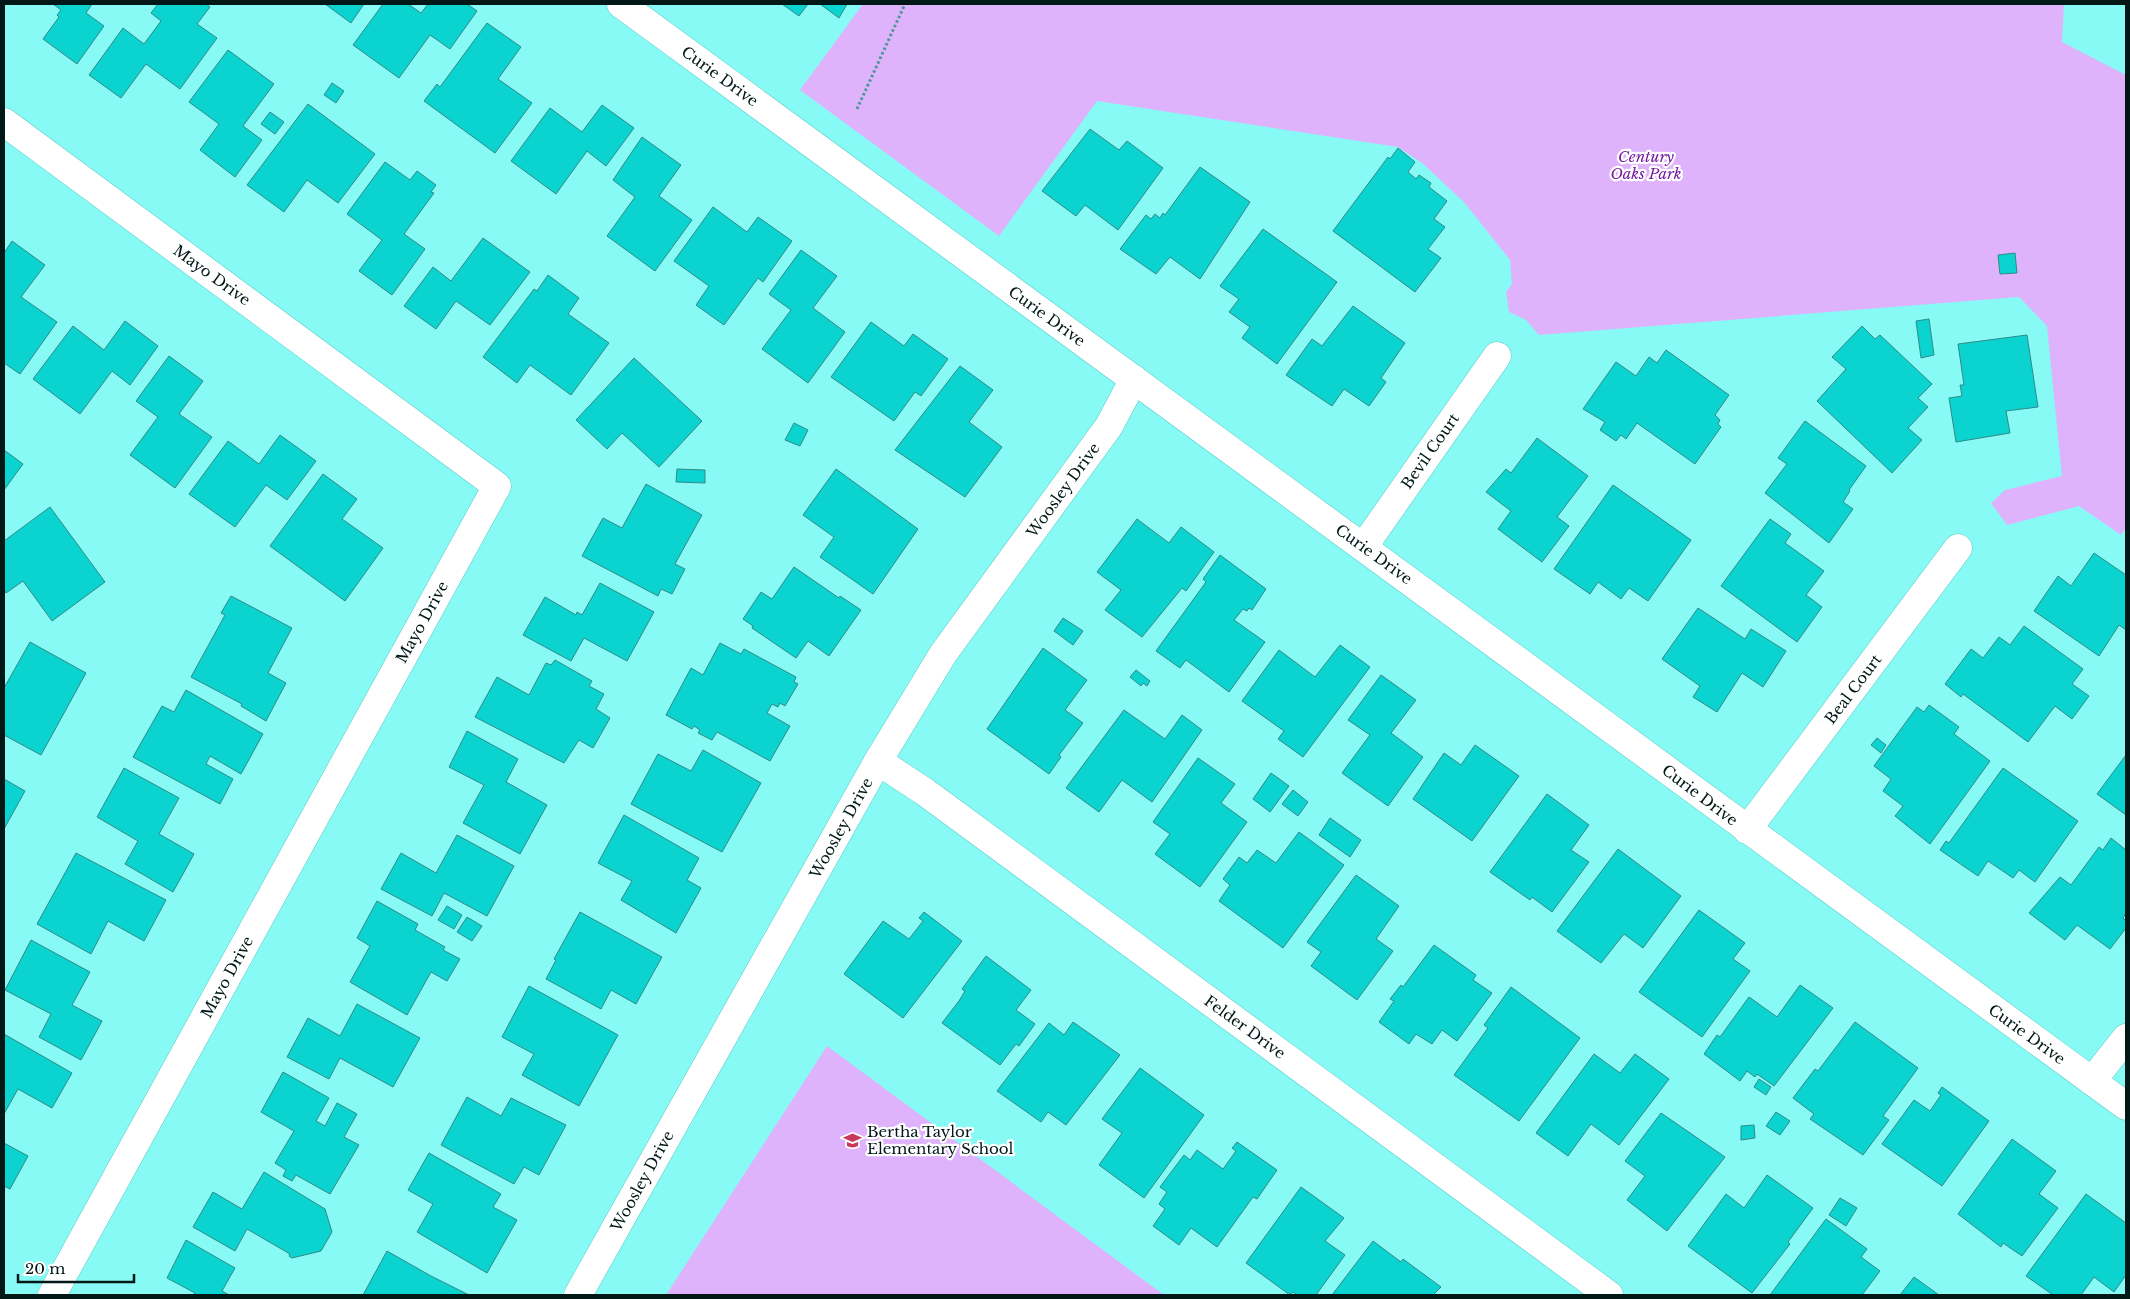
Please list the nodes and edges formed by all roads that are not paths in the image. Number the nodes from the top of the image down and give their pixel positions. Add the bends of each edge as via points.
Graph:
1 (621, 4) edge
2 (4, 122) edge
3 (1497, 356) dead end
4 (1134, 379) junction
5 (1364, 546) junction
6 (1958, 548) dead end
7 (878, 762) junction
8 (1747, 830) junction
9 (2126, 1038) edge
10 (2092, 1081) junction
11 (2126, 1106) edge
12 (52, 1295) edge
13 (578, 1295) edge
14 (1610, 1295) edge

1 - 4 street, Curie Drive
2 - 12 street, Mayo Drive via 497,486
3 - 5 street, Bevil Court
4 - 5 street, Curie Drive
4 - 7 street, Woosley Drive via 1109,426 943,654
5 - 8 street, Curie Drive
6 - 8 street, Beal Court
7 - 13 street, Woosley Drive
7 - 14 street, Felder Drive via 925,792
8 - 10 street, Curie Drive
9 - 10 street
10 - 11 street, Curie Drive

